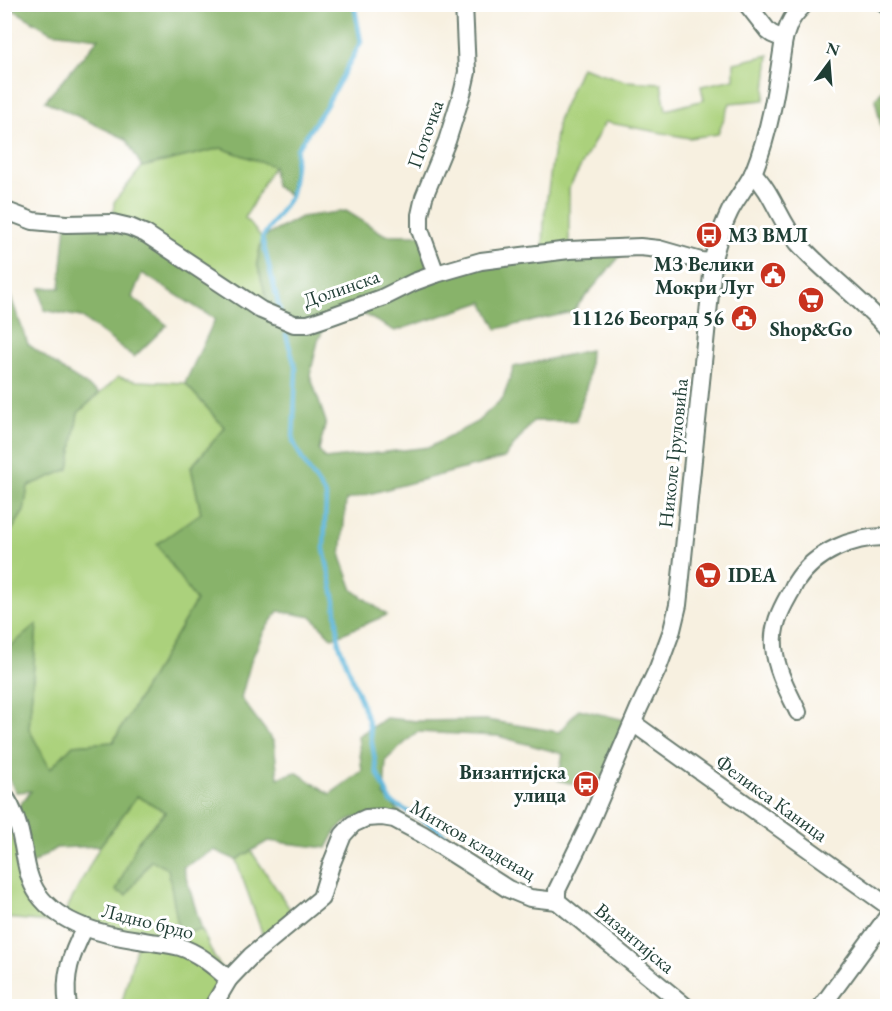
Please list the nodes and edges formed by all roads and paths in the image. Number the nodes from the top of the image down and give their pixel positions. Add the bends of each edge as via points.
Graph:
1 (464, 4) edge
2 (747, 4) edge
3 (805, 4) edge
4 (784, 39) junction
5 (753, 173) junction
6 (4, 210) edge
7 (713, 262) junction
8 (436, 274) junction
9 (888, 329) edge
10 (888, 537) edge
11 (798, 712) dead end
12 (633, 723) junction
13 (4, 795) edge
14 (557, 901) junction
15 (888, 906) edge
16 (888, 916) edge
17 (85, 927) junction
18 (229, 979) junction
19 (68, 1006) edge
20 (213, 1006) edge
21 (686, 1006) edge
22 (822, 1006) edge

1 - 8 street, Поточка via 467,72 420,215 420,230
2 - 4 street via 768,31
3 - 4 street, Николе Груловића via 790,20
4 - 5 street, Николе Груловића via 771,119
5 - 7 street, Николе Груловића via 730,210
5 - 9 street via 796,241
6 - 8 street, Долинска via 33,221 130,227 261,310 294,324 308,324 354,309
7 - 8 street, Долинска via 659,249 622,247 482,261
7 - 12 street, Николе Груловића via 678,605 658,668
10 - 11 street via 864,539 826,554 801,575 783,604 774,647 781,675
12 - 14 street, Николе Груловића via 557,890
12 - 15 street, Феликса Каница
13 - 17 street, Ладно брдо via 15,813 27,867 38,894 58,912
14 - 18 street, Митков кладенац via 530,898 508,889 394,819 366,818 343,835 321,897
14 - 21 street, Византијска
16 - 22 street
17 - 18 street, Ладно брдо via 181,947 200,956
17 - 19 street, Ладно брдо via 67,970
18 - 20 street, Митков кладенац

